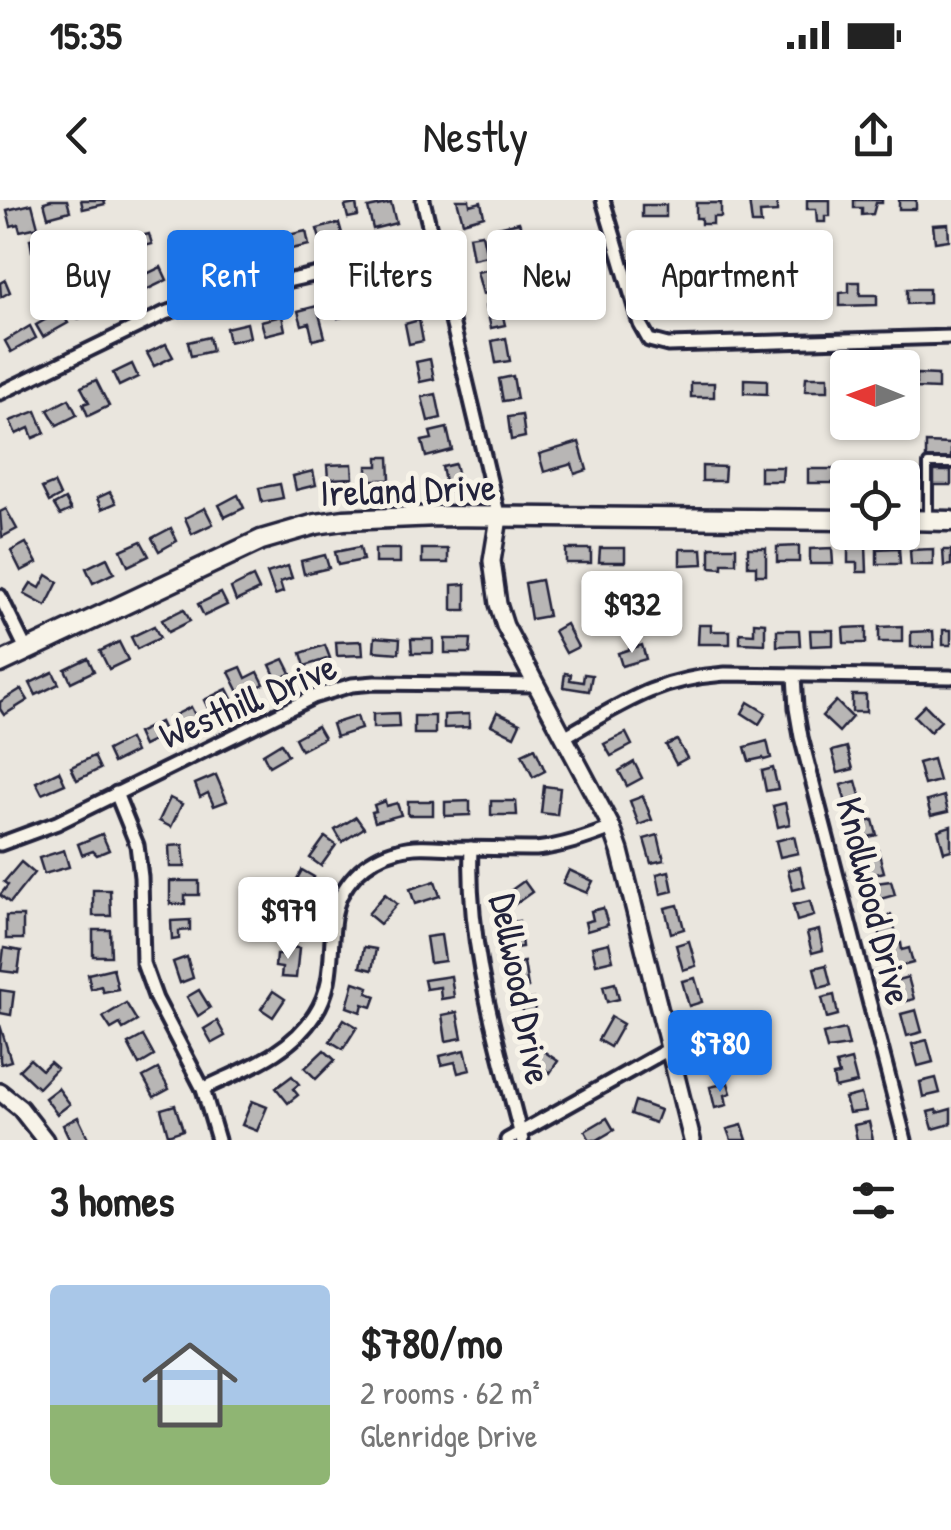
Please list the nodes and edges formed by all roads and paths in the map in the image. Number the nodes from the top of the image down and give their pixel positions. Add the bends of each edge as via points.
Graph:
1 (423, 200) edge
2 (603, 200) edge
3 (430, 230) edge
4 (314, 275) edge
5 (451, 320) edge
6 (951, 338) edge
7 (0, 393) edge
8 (951, 464) edge
9 (498, 518) junction
10 (830, 520) edge
11 (920, 521) edge
12 (928, 521) junction
13 (951, 521) edge
14 (0, 596) edge
15 (26, 649) junction
16 (0, 662) edge
17 (794, 676) junction
18 (951, 676) edge
19 (536, 686) junction
20 (564, 737) junction
21 (116, 794) junction
22 (612, 828) junction
23 (0, 844) edge
24 (471, 848) junction
25 (669, 1049) junction
26 (203, 1088) junction
27 (0, 1092) edge
28 (521, 1136) edge
29 (45, 1140) edge
30 (218, 1140) edge
31 (507, 1140) edge
32 (692, 1140) edge
33 (904, 1140) edge

1 - 3 street
2 - 6 street via 650,340 668,345
4 - 7 street via 165,313
5 - 9 street
8 - 12 lane via 928,464
9 - 10 main road, Ireland Drive
9 - 15 main road, Ireland Drive via 374,518 290,530
9 - 19 street via 492,561 498,604
11 - 12 main road
12 - 13 main road
14 - 15 street
15 - 16 main road, Ireland Drive
17 - 18 street
17 - 20 street via 677,680 640,693
17 - 33 street, Knollwood Drive via 801,737
19 - 20 street
19 - 21 street, Westhill Drive via 352,685 312,697
20 - 22 street
21 - 23 street, Westhill Drive
21 - 26 street via 136,844 143,962
22 - 24 street via 554,847
22 - 25 street
24 - 26 street via 398,850 357,873 335,910 328,987 316,1014 277,1053
24 - 28 street, Dellwood Drive via 478,960
25 - 28 street
25 - 32 street
26 - 30 street
27 - 29 street
28 - 31 street

